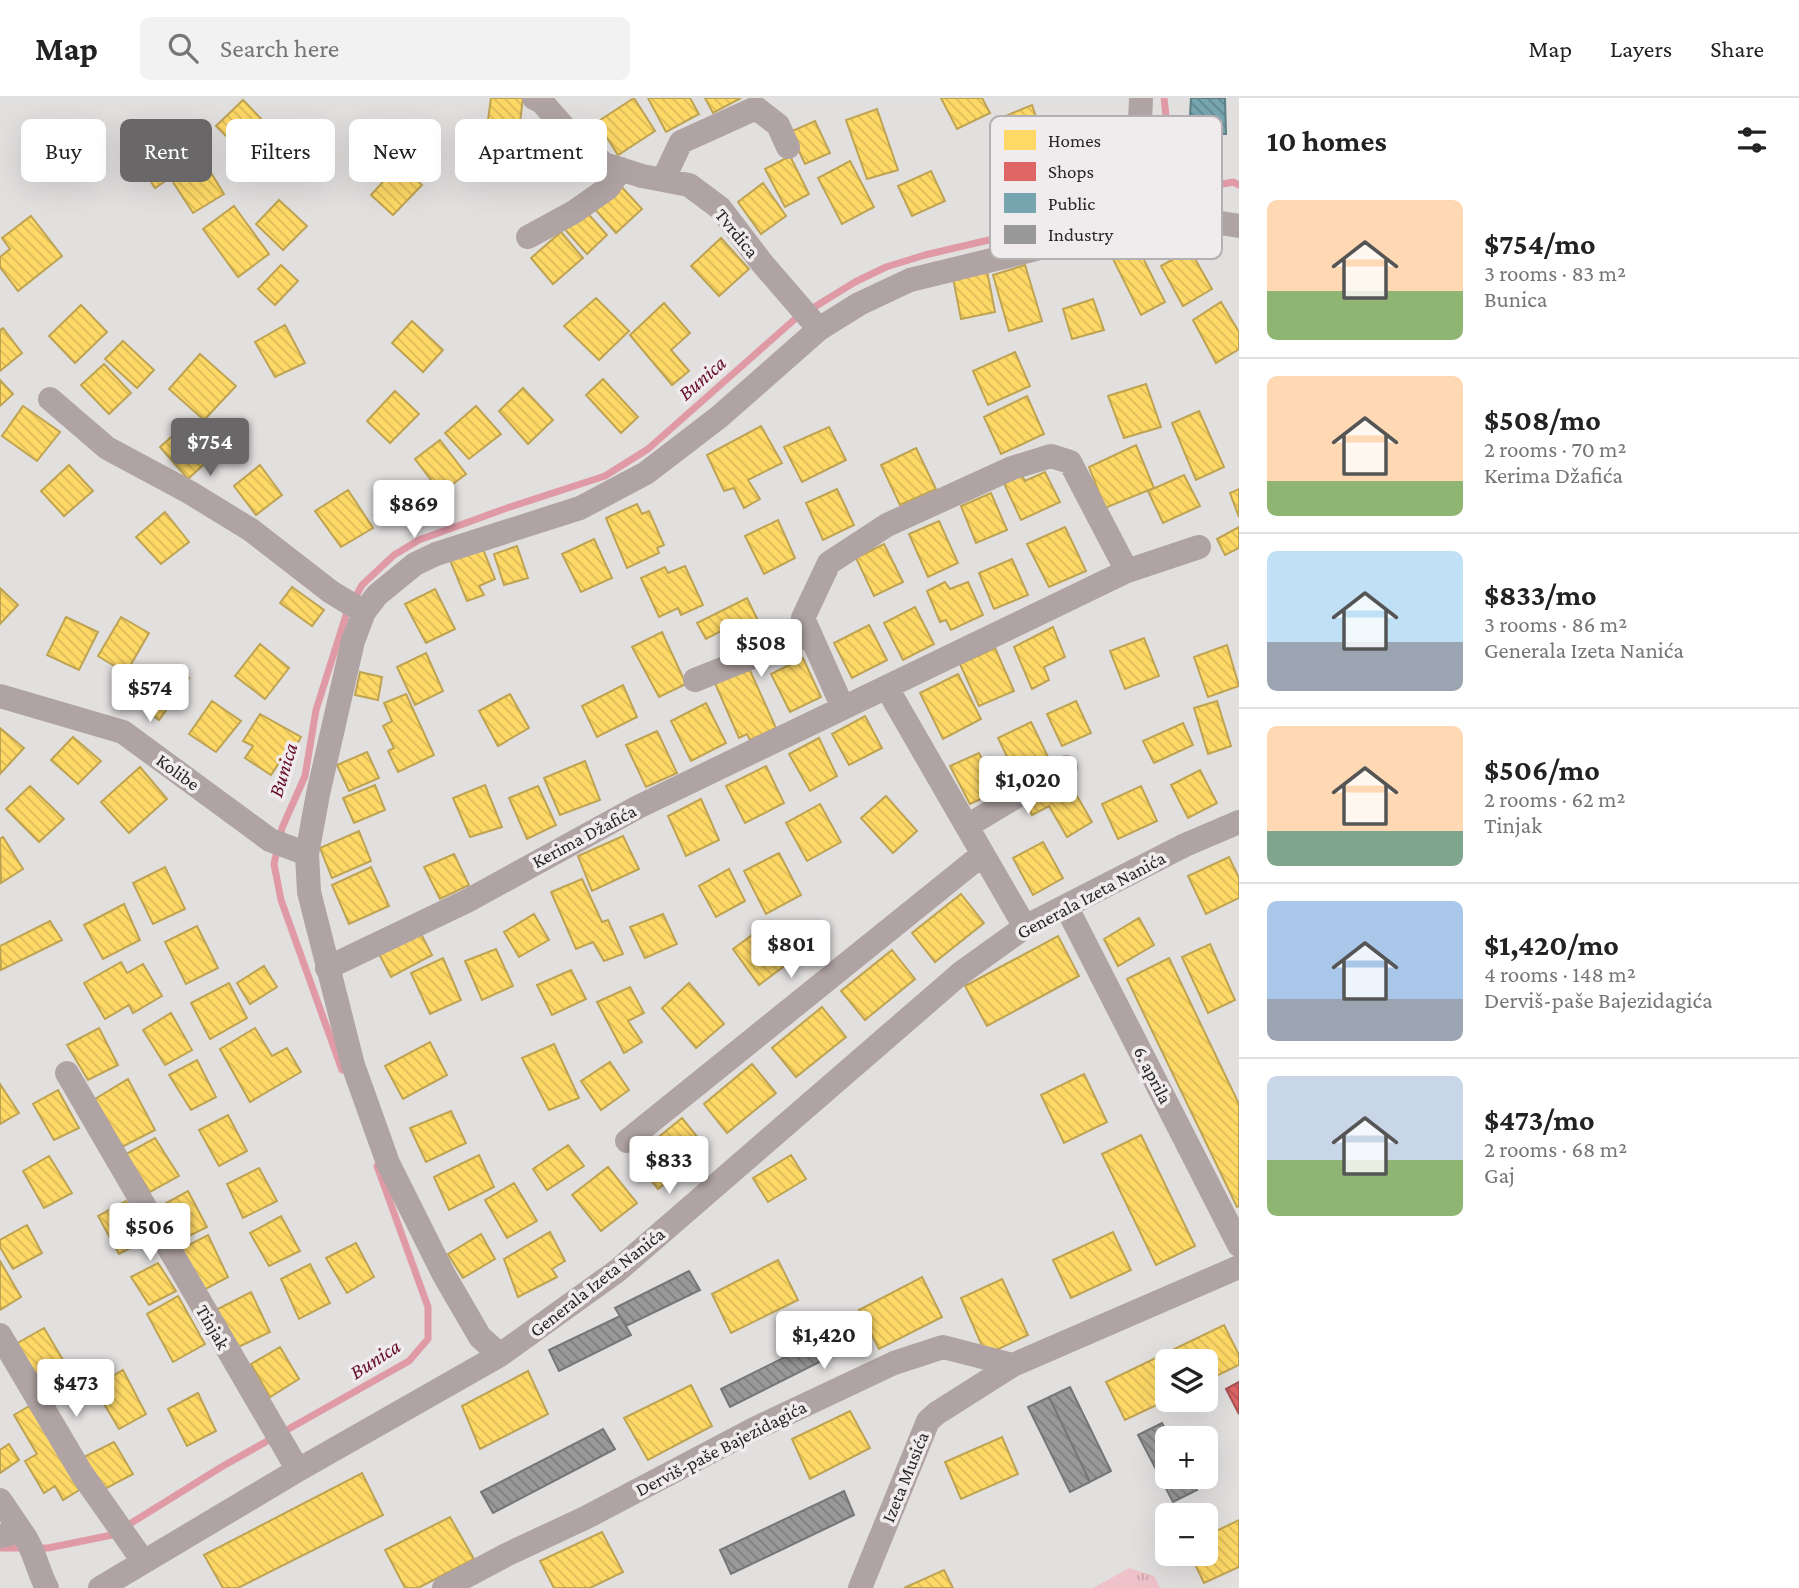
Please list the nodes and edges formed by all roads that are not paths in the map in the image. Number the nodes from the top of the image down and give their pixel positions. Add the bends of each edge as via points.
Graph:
1 (534, 98) edge
2 (1141, 98) edge
3 (1140, 116) edge
4 (788, 147) dead end
5 (621, 169) junction
6 (663, 180) junction
7 (528, 237) dead end
8 (996, 259) edge
9 (809, 317) junction
10 (50, 399) dead end
11 (1199, 547) dead end
12 (1127, 570) junction
13 (355, 607) junction
14 (810, 634) junction
15 (695, 680) dead end
16 (887, 688) junction
17 (1, 694) edge
18 (843, 708) junction
19 (1066, 767) dead end
20 (1239, 822) edge
21 (967, 826) junction
22 (288, 847) junction
23 (983, 854) junction
24 (1066, 906) junction
25 (1025, 927) junction
26 (327, 968) junction
27 (67, 1073) dead end
28 (627, 1141) dead end
29 (1239, 1245) edge
30 (1239, 1266) edge
31 (0, 1335) edge
32 (500, 1355) junction
33 (1013, 1366) junction
34 (285, 1450) junction
35 (0, 1500) edge
36 (17, 1536) edge
37 (143, 1562) junction
38 (47, 1588) edge
39 (100, 1588) edge
40 (444, 1588) edge
41 (860, 1588) edge

1 - 5 street, Tvrdica via 604,164
2 - 3 street
4 - 6 street via 778,125 756,107 681,142
5 - 6 street, Tvrdica
5 - 7 street via 608,188
6 - 9 street, Tvrdica via 689,185 720,208
8 - 9 street via 910,280 859,304
9 - 13 street via 719,417 646,473 580,508 436,554
10 - 13 street via 107,447 251,530
11 - 12 street, Kerima Džafića
12 - 14 street via 1070,462 1051,456 1012,468 887,525 829,563 803,618
12 - 16 street, Kerima Džafića
13 - 22 street via 353,640 318,794
14 - 15 street
14 - 18 street
16 - 18 street, Kerima Džafića
16 - 21 street
17 - 22 street, Kolibe via 123,732
18 - 26 street, Kerima Džafića via 638,807 467,901
19 - 21 street
20 - 24 street, Generala Izeta Nanića
21 - 23 street
22 - 26 street via 309,892
23 - 25 street
23 - 28 street
24 - 25 street, Generala Izeta Nanića
24 - 29 street, 6. aprila
25 - 32 street, Generala Izeta Nanića via 961,973 617,1271
26 - 32 street via 352,1065 388,1163 450,1286 480,1337
27 - 34 street, Tinjak
30 - 33 street
31 - 37 street via 82,1474
32 - 34 street, Generala Izeta Nanića
33 - 40 street, Derviš-paše Bajezidagića via 943,1347 894,1363 754,1429
33 - 41 street, Izeta Musića via 928,1421
34 - 37 street, Generala Izeta Nanića
35 - 36 street
36 - 38 street
37 - 39 street, Generala Izeta Nanića

